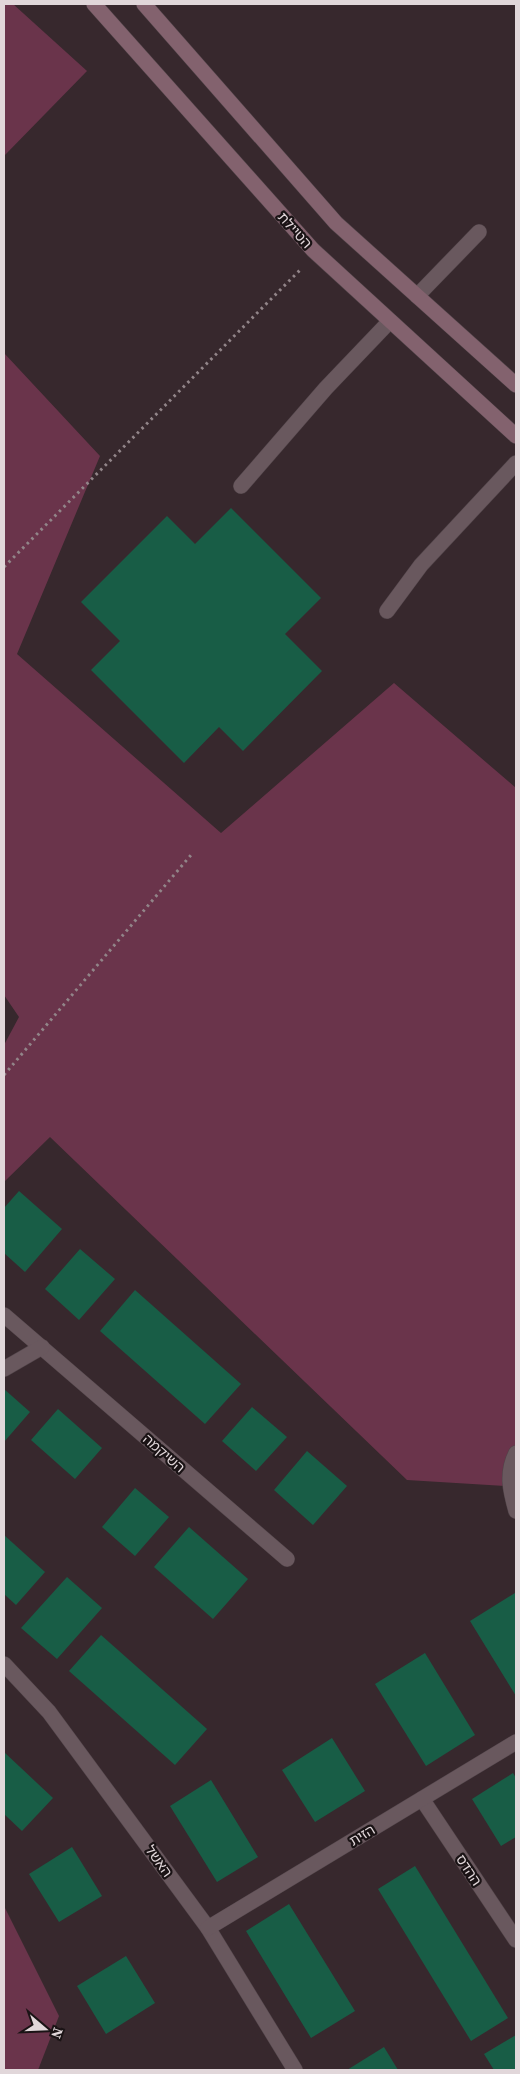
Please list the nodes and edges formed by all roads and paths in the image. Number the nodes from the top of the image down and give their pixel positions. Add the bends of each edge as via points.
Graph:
1 (94, 4) edge
2 (144, 4) edge
3 (479, 232) dead end
4 (316, 253) junction
5 (416, 296) junction
6 (390, 321) junction
7 (516, 385) edge
8 (516, 436) edge
9 (516, 463) edge
10 (241, 486) dead end
11 (4, 567) edge
12 (387, 610) dead end
13 (190, 855) dead end
14 (4, 1075) edge
15 (4, 1314) edge
16 (42, 1347) junction
17 (4, 1369) edge
18 (516, 1452) edge
19 (516, 1511) edge
20 (287, 1559) dead end
21 (4, 1664) edge
22 (516, 1742) edge
23 (422, 1799) junction
24 (208, 1928) junction
25 (516, 1940) edge
26 (296, 2070) edge

1 - 4 main road, הטיילת
2 - 5 main road via 336,224
3 - 5 street
4 - 6 main road, הטיילת
4 - 11 path
5 - 7 main road
6 - 8 main road, הטיילת
6 - 10 street via 326,388
9 - 12 street via 421,566
13 - 14 path
15 - 16 street, השיקמה
16 - 17 street
16 - 20 street, השיקמה
18 - 19 street via 509,1474
21 - 24 street, האשל via 49,1712
22 - 23 street, הזית
23 - 24 street, הזית
23 - 25 street, ההדס
24 - 26 street, האשל

